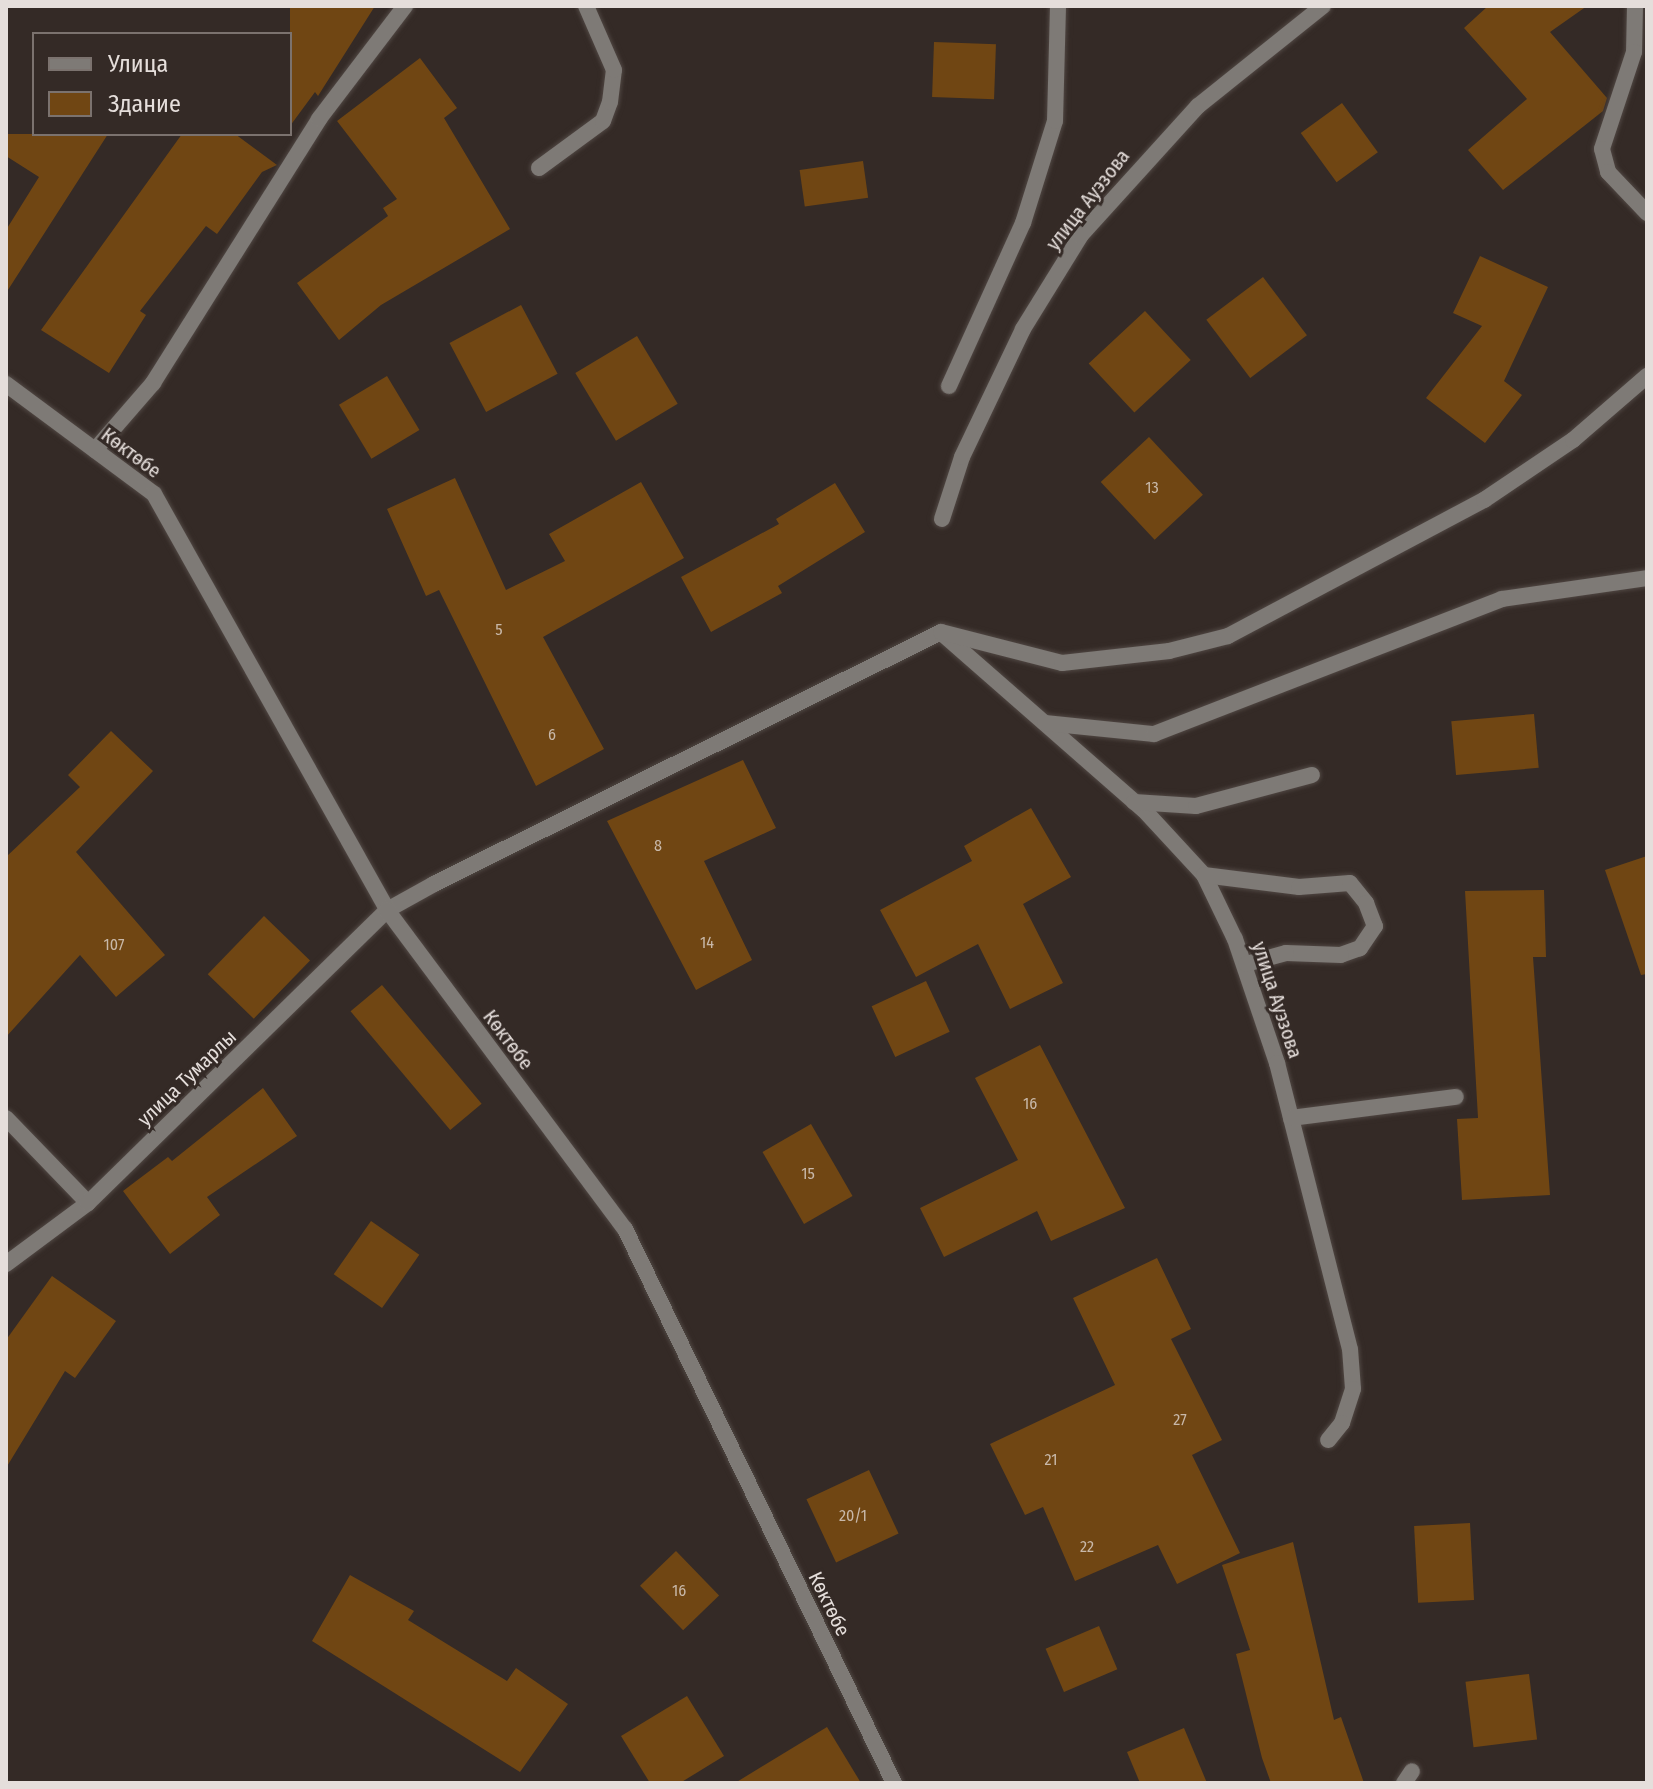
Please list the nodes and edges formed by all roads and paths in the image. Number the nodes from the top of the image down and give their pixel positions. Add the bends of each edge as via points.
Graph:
1 (405, 6) edge
2 (586, 6) edge
3 (1058, 6) edge
4 (1323, 6) edge
5 (1635, 6) edge
6 (539, 168) dead end
7 (1647, 213) edge
8 (1647, 376) edge
9 (6, 384) edge
10 (949, 386) dead end
11 (95, 450) junction
12 (942, 519) dead end
13 (1647, 578) edge
14 (941, 632) junction
15 (1044, 722) junction
16 (1312, 775) dead end
17 (1134, 802) junction
18 (1204, 875) junction
19 (387, 910) junction
20 (1246, 964) junction
21 (1456, 1097) dead end
22 (6, 1118) edge
23 (1291, 1118) junction
24 (88, 1203) junction
25 (6, 1264) edge
26 (1328, 1440) dead end
27 (894, 1783) edge

1 - 11 street via 319,119 153,383
2 - 6 street via 614,70 610,102 603,121
3 - 10 street via 1055,121 1023,223
4 - 12 street, улица Ауэзова via 1198,106 1081,235 1023,329 962,457
5 - 7 street via 1634,52 1602,149 1608,172
8 - 14 street via 1573,440 1484,500 1228,636 1144,656 1062,663
9 - 11 street, Көктөбе
11 - 19 street, Көктөбе via 154,494
13 - 15 street via 1502,599 1325,673 1154,734
14 - 15 street, улица Ауэзова
14 - 19 street, улица Тумарлы
15 - 17 street, улица Ауэзова
16 - 17 street via 1196,806
17 - 18 street, улица Ауэзова
18 - 20 street, улица Ауэзова
18 - 20 street via 1299,887 1350,883 1366,903 1375,926 1360,948 1341,955 1286,953
19 - 24 street, улица Тумарлы
19 - 27 street, Көктөбе via 625,1229
20 - 23 street, улица Ауэзова
21 - 23 street
22 - 24 street
23 - 26 street, улица Ауэзова via 1350,1349 1353,1389 1342,1423
24 - 25 street, улица Тумарлы

